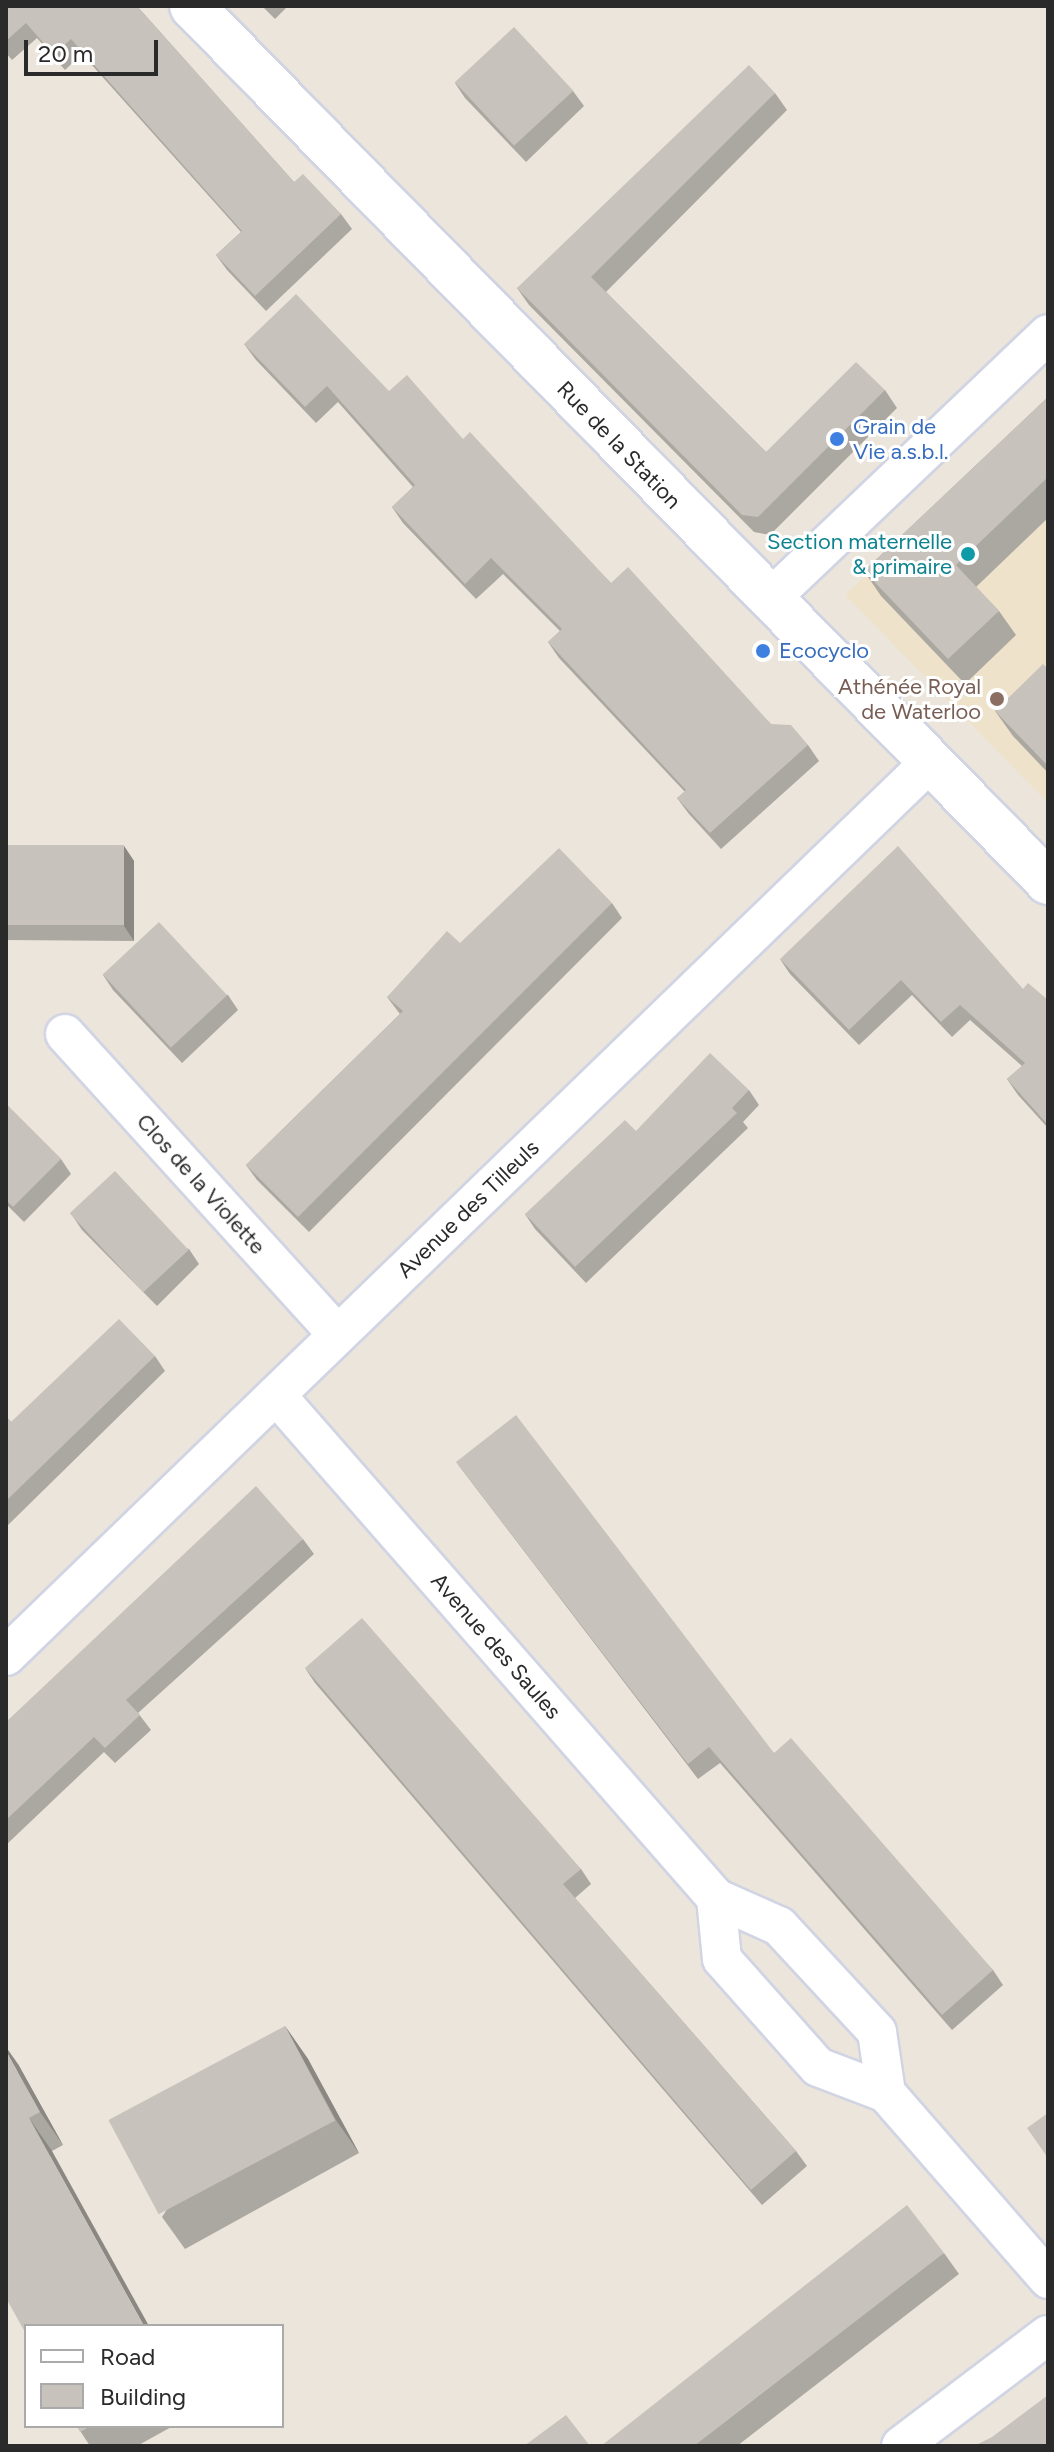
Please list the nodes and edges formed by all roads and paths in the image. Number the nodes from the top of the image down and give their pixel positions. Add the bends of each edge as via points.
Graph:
1 (192, 6) edge
2 (1048, 334) edge
3 (770, 599) junction
4 (930, 762) junction
5 (1048, 882) edge
6 (65, 1034) dead end
7 (338, 1335) junction
8 (276, 1395) junction
9 (6, 1656) edge
10 (716, 1898) junction
11 (886, 2093) junction
12 (1048, 2279) edge
13 (1048, 2335) edge
14 (901, 2446) edge

1 - 3 street, Rue de la Station
2 - 3 street
3 - 4 street, Rue de la Station
4 - 5 street, Rue de la Station
4 - 7 street, Avenue des Tilleuls
6 - 7 street, Clos de la Violette
7 - 8 street, Avenue des Tilleuls
8 - 9 street, Avenue des Tilleuls
8 - 10 street, Avenue des Saules
10 - 11 street, Avenue des Saules via 779,1926 877,2032
10 - 11 street via 722,1959 818,2067
11 - 12 street
13 - 14 street

